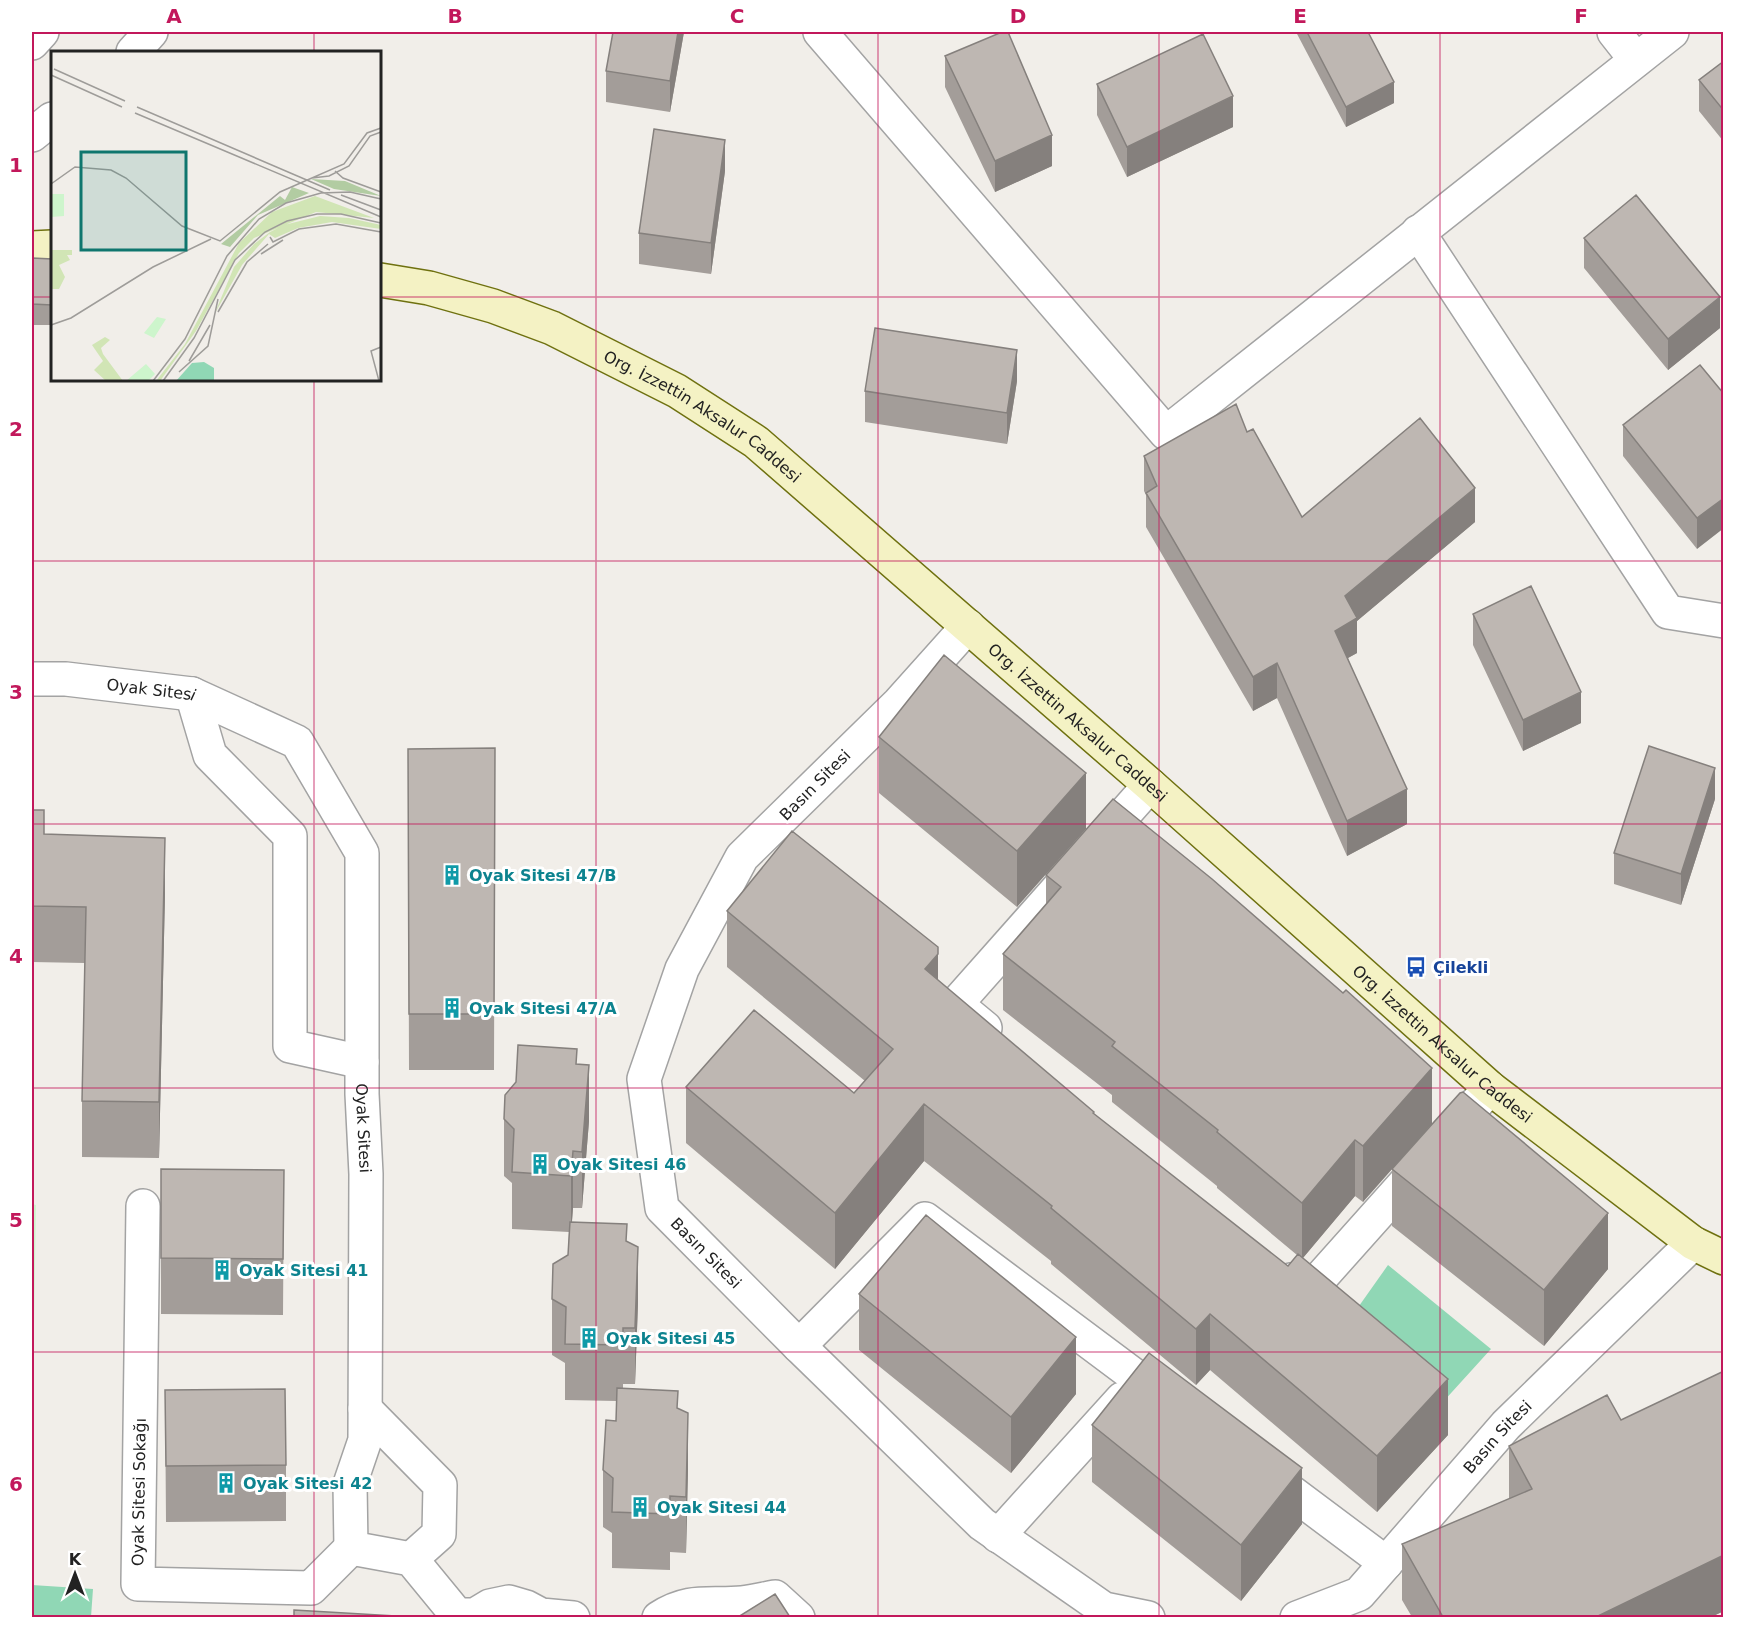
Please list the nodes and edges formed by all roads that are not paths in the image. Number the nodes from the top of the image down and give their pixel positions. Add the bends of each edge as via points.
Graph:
1 (42, 32) edge
2 (151, 32) edge
3 (820, 32) edge
4 (1614, 32) edge
5 (1672, 32) edge
6 (32, 43) edge
7 (134, 51) edge
8 (1636, 60) junction
9 (51, 120) edge
10 (32, 135) edge
11 (1418, 232) junction
12 (51, 247) edge
13 (32, 248) edge
14 (381, 280) edge
15 (1724, 621) edge
16 (968, 626) junction
17 (32, 680) edge
18 (192, 694) junction
19 (1150, 784) junction
20 (1011, 1050) edge
21 (362, 1062) junction
22 (1490, 1088) junction
23 (143, 1206) dead end
24 (1693, 1243) junction
25 (1724, 1258) edge
26 (1270, 1263) edge
27 (799, 1346) junction
28 (1140, 1379) junction
29 (365, 1409) junction
30 (1187, 1415) edge
31 (1244, 1457) edge
32 (998, 1536) junction
33 (351, 1548) junction
34 (411, 1559) junction
35 (1386, 1563) junction
36 (311, 1588) junction
37 (457, 1616) edge
38 (292, 1617) edge
39 (573, 1617) edge
40 (659, 1617) edge
41 (798, 1617) edge
42 (1148, 1617) edge
43 (1297, 1617) edge

1 - 6 street
2 - 7 street
3 - 11 street via 1166,433
4 - 8 street
5 - 8 street
8 - 11 street
9 - 10 street
11 - 15 street via 1668,612
12 - 13 main road
14 - 16 main road, Org. İzzettin Aksalur Caddesi via 429,288 494,306 552,328 676,391 756,442
16 - 19 main road, Org. İzzettin Aksalur Caddesi
16 - 27 street, Basın Sitesi via 899,703 742,857 682,969 644,1079 662,1208
17 - 18 street, Oyak Sitesi via 66,679
18 - 21 street, Oyak Sitesi via 297,742 362,853
18 - 21 street via 210,755 290,836 290,1046
19 - 20 street via 956,1004
19 - 22 main road, Org. İzzettin Aksalur Caddesi
21 - 29 street, Oyak Sitesi via 366,1174
22 - 24 main road, Org. İzzettin Aksalur Caddesi
22 - 26 street via 1307,1293
23 - 36 street, Oyak Sitesi Sokağı via 138,1584
24 - 25 main road, Org. İzzettin Aksalur Caddesi
24 - 35 street, Basın Sitesi via 1506,1425
27 - 28 street via 925,1219
27 - 32 street, Basın Sitesi
28 - 30 street
28 - 32 street
29 - 33 street, Oyak Sitesi via 365,1440 350,1484
29 - 34 street via 440,1485 439,1534
31 - 35 street
32 - 42 street, Basın Sitesi via 1104,1609
33 - 34 street
33 - 36 street
34 - 37 street
35 - 43 street, Basın Sitesi via 1359,1594
36 - 38 street
37 - 39 street via 475,1615 490,1606 509,1602 540,1615
40 - 41 street via 696,1603 742,1603 775,1597

